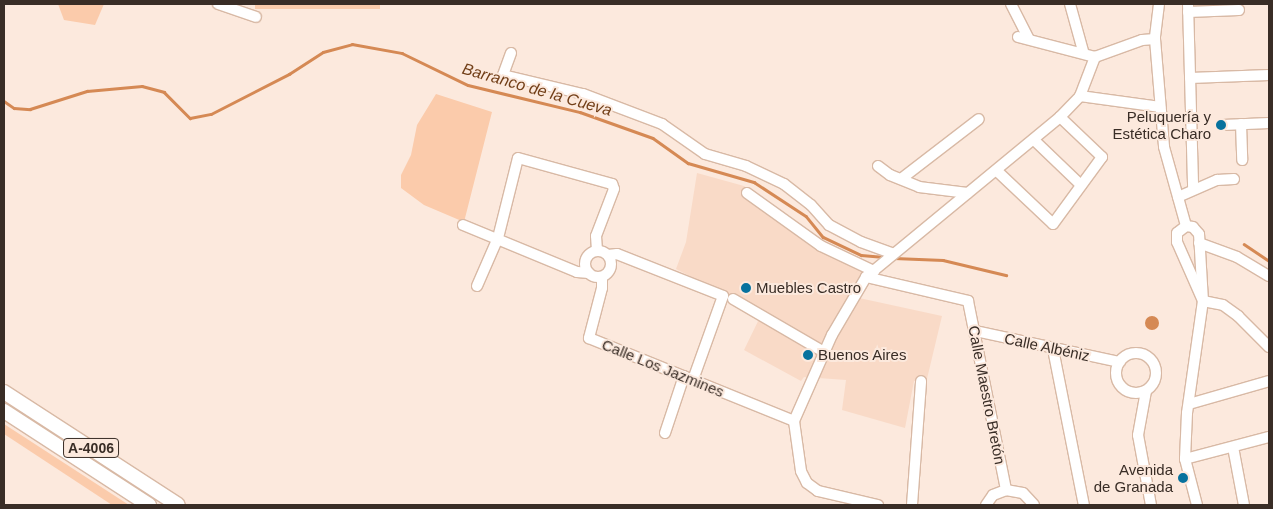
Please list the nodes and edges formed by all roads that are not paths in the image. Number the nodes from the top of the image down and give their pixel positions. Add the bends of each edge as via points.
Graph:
1 (218, 4) edge
2 (1011, 4) edge
3 (1070, 4) edge
4 (1159, 4) edge
5 (1188, 8) edge
6 (1239, 10) dead end
7 (256, 17) dead end
8 (1155, 39) junction
9 (1083, 51) junction
10 (511, 53) dead end
11 (1095, 57) junction
12 (1269, 75) edge
13 (1190, 78) junction
14 (1080, 96) junction
15 (1160, 107) junction
16 (1060, 117) junction
17 (979, 119) dead end
18 (1269, 123) edge
19 (1240, 124) junction
20 (1223, 125) dead end
21 (1034, 140) junction
22 (1242, 160) dead end
23 (878, 166) dead end
24 (997, 171) junction
25 (901, 179) junction
26 (1234, 179) dead end
27 (1082, 185) junction
28 (1193, 188) junction
29 (747, 193) dead end
30 (968, 194) junction
31 (1178, 197) junction
32 (463, 225) dead end
33 (1186, 226) junction
34 (498, 238) junction
35 (1198, 244) junction
36 (1181, 247) junction
37 (597, 250) junction
38 (892, 253) junction
39 (608, 254) junction
40 (589, 273) junction
41 (870, 274) junction
42 (1269, 276) edge
43 (602, 277) junction
44 (477, 286) dead end
45 (732, 299) dead end
46 (1203, 301) junction
47 (975, 331) junction
48 (1269, 347) edge
49 (1053, 349) junction
50 (824, 352) junction
51 (1120, 362) junction
52 (688, 378) junction
53 (921, 381) dead end
54 (1269, 381) edge
55 (1146, 391) junction
56 (4, 392) edge
57 (1189, 404) junction
58 (4, 411) edge
59 (794, 421) junction
60 (665, 433) dead end
61 (1269, 437) edge
62 (1233, 447) junction
63 (1185, 459) junction
64 (1006, 490) junction
65 (149, 505) edge
66 (178, 505) edge
67 (878, 505) edge
68 (912, 505) edge
69 (986, 505) edge
70 (1034, 505) edge
71 (1084, 505) edge
72 (1151, 505) edge
73 (1197, 505) edge
74 (1244, 505) edge

1 - 7 street
2 - 9 street via 1023,38
3 - 9 street
4 - 8 street
5 - 6 street
5 - 13 street
8 - 11 street via 1142,40
8 - 15 street
9 - 11 street
10 - 38 street via 503,75 583,94 662,124 705,154 746,166 784,184 811,204 828,225
11 - 14 street
12 - 13 street
13 - 28 street
14 - 15 street
14 - 16 street
15 - 31 street via 1164,147
16 - 21 street
16 - 27 street via 1102,157
17 - 25 street
18 - 19 street
19 - 20 street
19 - 22 street
21 - 24 street
21 - 27 street
23 - 25 street
24 - 27 street via 1052,224
24 - 30 street
25 - 30 street via 919,187
26 - 28 street via 1217,180
28 - 31 street
29 - 41 street via 821,246
30 - 38 street
31 - 33 street
32 - 34 street
33 - 35 street via 1197,230
33 - 36 street via 1177,233
34 - 37 street via 518,158 612,184 614,189 596,236
34 - 40 street via 577,272
34 - 44 street
35 - 36 street via 1188,250
35 - 42 street via 1237,258
35 - 46 street
36 - 46 street
37 - 39 street
37 - 40 street via 587,264
38 - 41 street
39 - 43 street via 610,263
39 - 52 street via 617,254 723,296
40 - 43 street
41 - 47 street, Calle Maestro Bretón via 968,301
41 - 50 street
43 - 52 street, Calle Los Jazmines via 589,338
45 - 50 street
46 - 48 street via 1230,310 1253,328
46 - 57 street
47 - 49 street, Calle Albéniz
47 - 64 street, Calle Maestro Bretón
49 - 51 street, Calle Albéniz
49 - 71 street
50 - 59 street
51 - 55 street via 1116,375 1121,387 1133,393
51 - 55 street via 1136,354 1148,358 1156,375
52 - 59 street, Calle Los Jazmines
52 - 60 street
53 - 68 street
54 - 57 street
55 - 72 street via 1138,435
56 - 66 main road, A-4006
57 - 63 street
58 - 65 main road, A-4006
59 - 67 street via 801,471 810,487
61 - 62 street
62 - 63 street
62 - 74 street
63 - 73 street
64 - 69 street via 994,495
64 - 70 street via 1022,493

